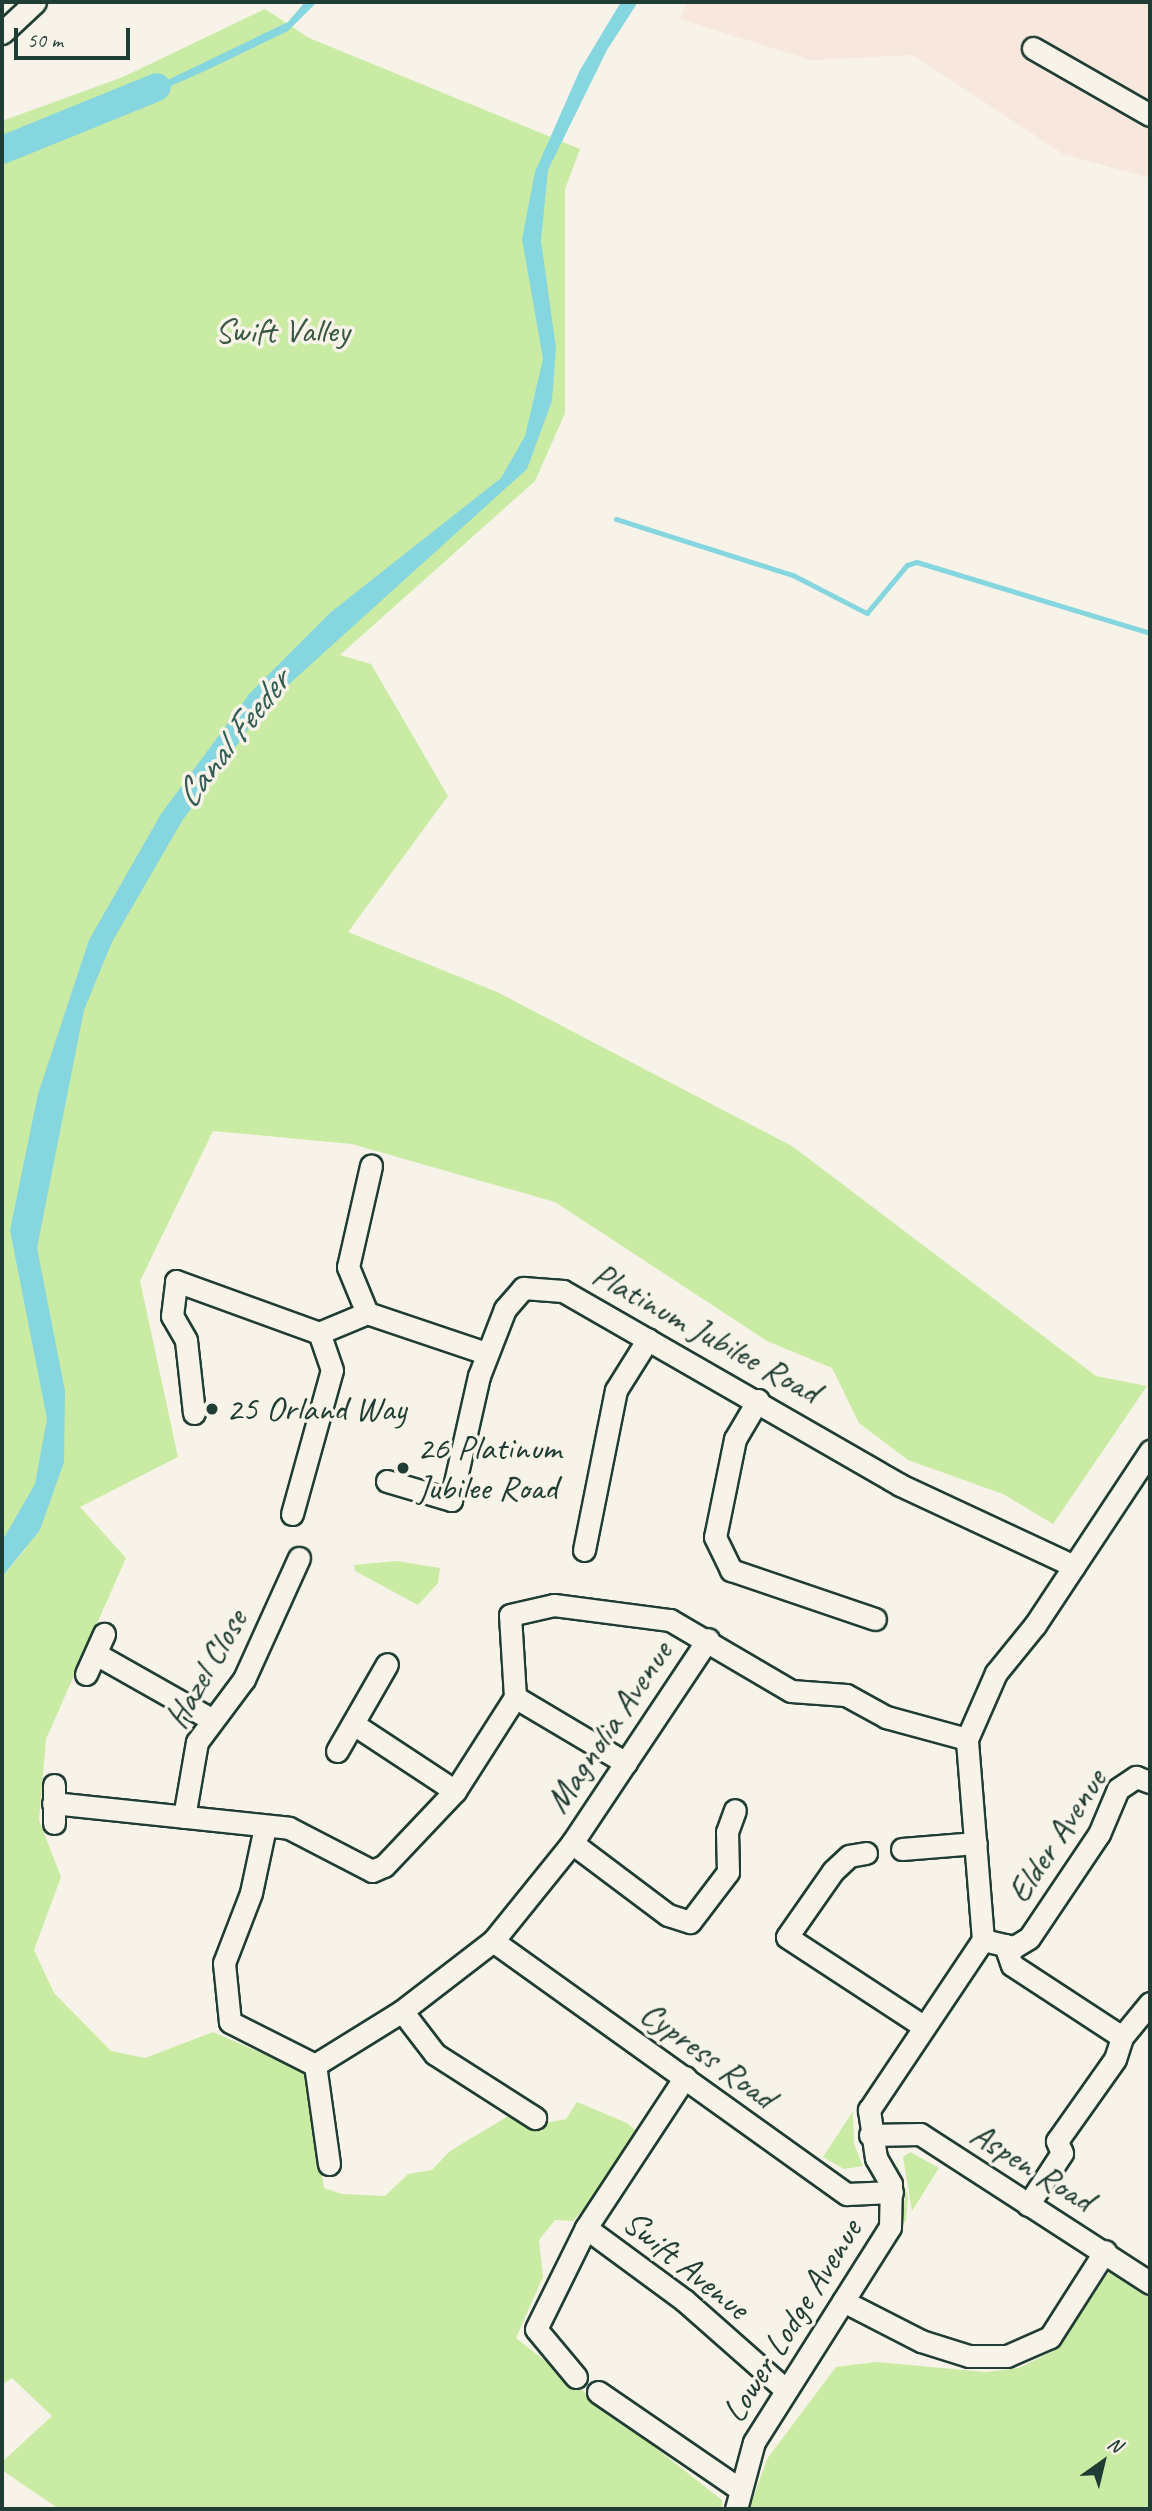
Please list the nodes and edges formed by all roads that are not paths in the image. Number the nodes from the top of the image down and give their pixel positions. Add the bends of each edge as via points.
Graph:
1 (35, 2) edge
2 (2, 33) edge
3 (1033, 48) dead end
4 (1150, 115) edge
5 (371, 1166) dead end
6 (367, 1313) junction
7 (319, 1333) junction
8 (648, 1339) junction
9 (486, 1353) junction
10 (758, 1399) junction
11 (194, 1413) dead end
12 (1150, 1451) edge
13 (387, 1481) dead end
14 (292, 1514) dead end
15 (584, 1549) dead end
16 (299, 1558) dead end
17 (1074, 1566) junction
18 (875, 1619) dead end
19 (104, 1634) dead end
20 (708, 1639) junction
21 (96, 1654) junction
22 (387, 1664) dead end
23 (86, 1674) dead end
24 (514, 1697) junction
25 (211, 1719) junction
26 (355, 1725) junction
27 (967, 1739) junction
28 (337, 1751) dead end
29 (626, 1763) junction
30 (1150, 1782) edge
31 (454, 1791) junction
32 (54, 1803) dead end
33 (735, 1810) dead end
34 (184, 1817) junction
35 (265, 1827) junction
36 (572, 1843) junction
37 (976, 1843) junction
38 (902, 1849) dead end
39 (866, 1853) dead end
40 (983, 1940) junction
41 (493, 1941) junction
42 (1005, 1945) junction
43 (1150, 2003) edge
44 (402, 2011) junction
45 (923, 2026) junction
46 (1122, 2037) junction
47 (315, 2065) junction
48 (685, 2077) junction
49 (535, 2118) dead end
50 (870, 2135) junction
51 (329, 2164) dead end
52 (892, 2192) junction
53 (1028, 2205) junction
54 (586, 2228) junction
55 (1105, 2251) junction
56 (1150, 2283) edge
57 (843, 2301) junction
58 (576, 2376) dead end
59 (785, 2389) junction
60 (598, 2392) dead end
61 (738, 2488) junction
62 (736, 2509) edge

1 - 2 street
3 - 4 street
5 - 6 street via 348,1267
6 - 7 street
6 - 9 street
7 - 11 street via 176,1280 172,1316 186,1340
7 - 14 street via 332,1370
8 - 9 street, Platinum Jubilee Road via 563,1291 523,1288 505,1309
8 - 10 street, Platinum Jubilee Road
8 - 15 street via 616,1390
9 - 13 street, Platinum Jubilee Road via 451,1500
10 - 17 street, Platinum Jubilee Road via 900,1485
10 - 18 street via 735,1439 715,1536 731,1570
12 - 17 street
16 - 25 street, Hazel Close via 244,1679
17 - 27 street via 996,1673
19 - 21 street
20 - 24 street via 670,1620 591,1608 554,1605 510,1615
20 - 27 street, Magnolia Avenue via 791,1691 846,1695 887,1717
20 - 29 street, Magnolia Avenue
21 - 23 street
21 - 25 street
22 - 26 street
24 - 29 street
24 - 31 street
25 - 34 street, Hazel Close via 197,1742
26 - 28 street
26 - 31 street
27 - 37 street
29 - 36 street, Magnolia Avenue
30 - 42 street, Elder Avenue via 1136,1777 1118,1789 1099,1834 1035,1930 1014,1947
31 - 35 street via 384,1866 372,1871 345,1862 312,1836
32 - 34 street
33 - 36 street via 727,1832 728,1872 690,1922 668,1914
34 - 35 street
35 - 47 street via 251,1893 224,1963 230,2022
36 - 41 street, Magnolia Avenue
37 - 38 street
37 - 40 street
39 - 45 street via 849,1856 833,1871 788,1937
40 - 42 street, Elder Avenue
40 - 45 street, Lower Lodge Avenue
41 - 44 street, Magnolia Avenue
41 - 48 street, Cypress Road
42 - 46 street via 1012,1965
43 - 46 street
44 - 47 street, Magnolia Avenue
44 - 49 street via 435,2054
45 - 50 street, Lower Lodge Avenue via 876,2095 869,2110
46 - 53 street via 1115,2059 1058,2141 1062,2153
47 - 51 street
48 - 52 street, Cypress Road via 846,2193
48 - 54 street, Swift Avenue
50 - 52 street, Lower Lodge Avenue
50 - 53 street, Aspen Road via 919,2134
52 - 57 street, Lower Lodge Avenue via 890,2227
53 - 55 street, Aspen Road
54 - 58 street via 536,2329
54 - 59 street, Swift Avenue via 684,2300
55 - 56 street, Aspen Road
55 - 57 street via 1050,2337 1017,2354 969,2356 872,2320
57 - 59 street, Lower Lodge Avenue
59 - 61 street, Lower Lodge Avenue via 754,2442
60 - 61 street
61 - 62 street, Lower Lodge Avenue

